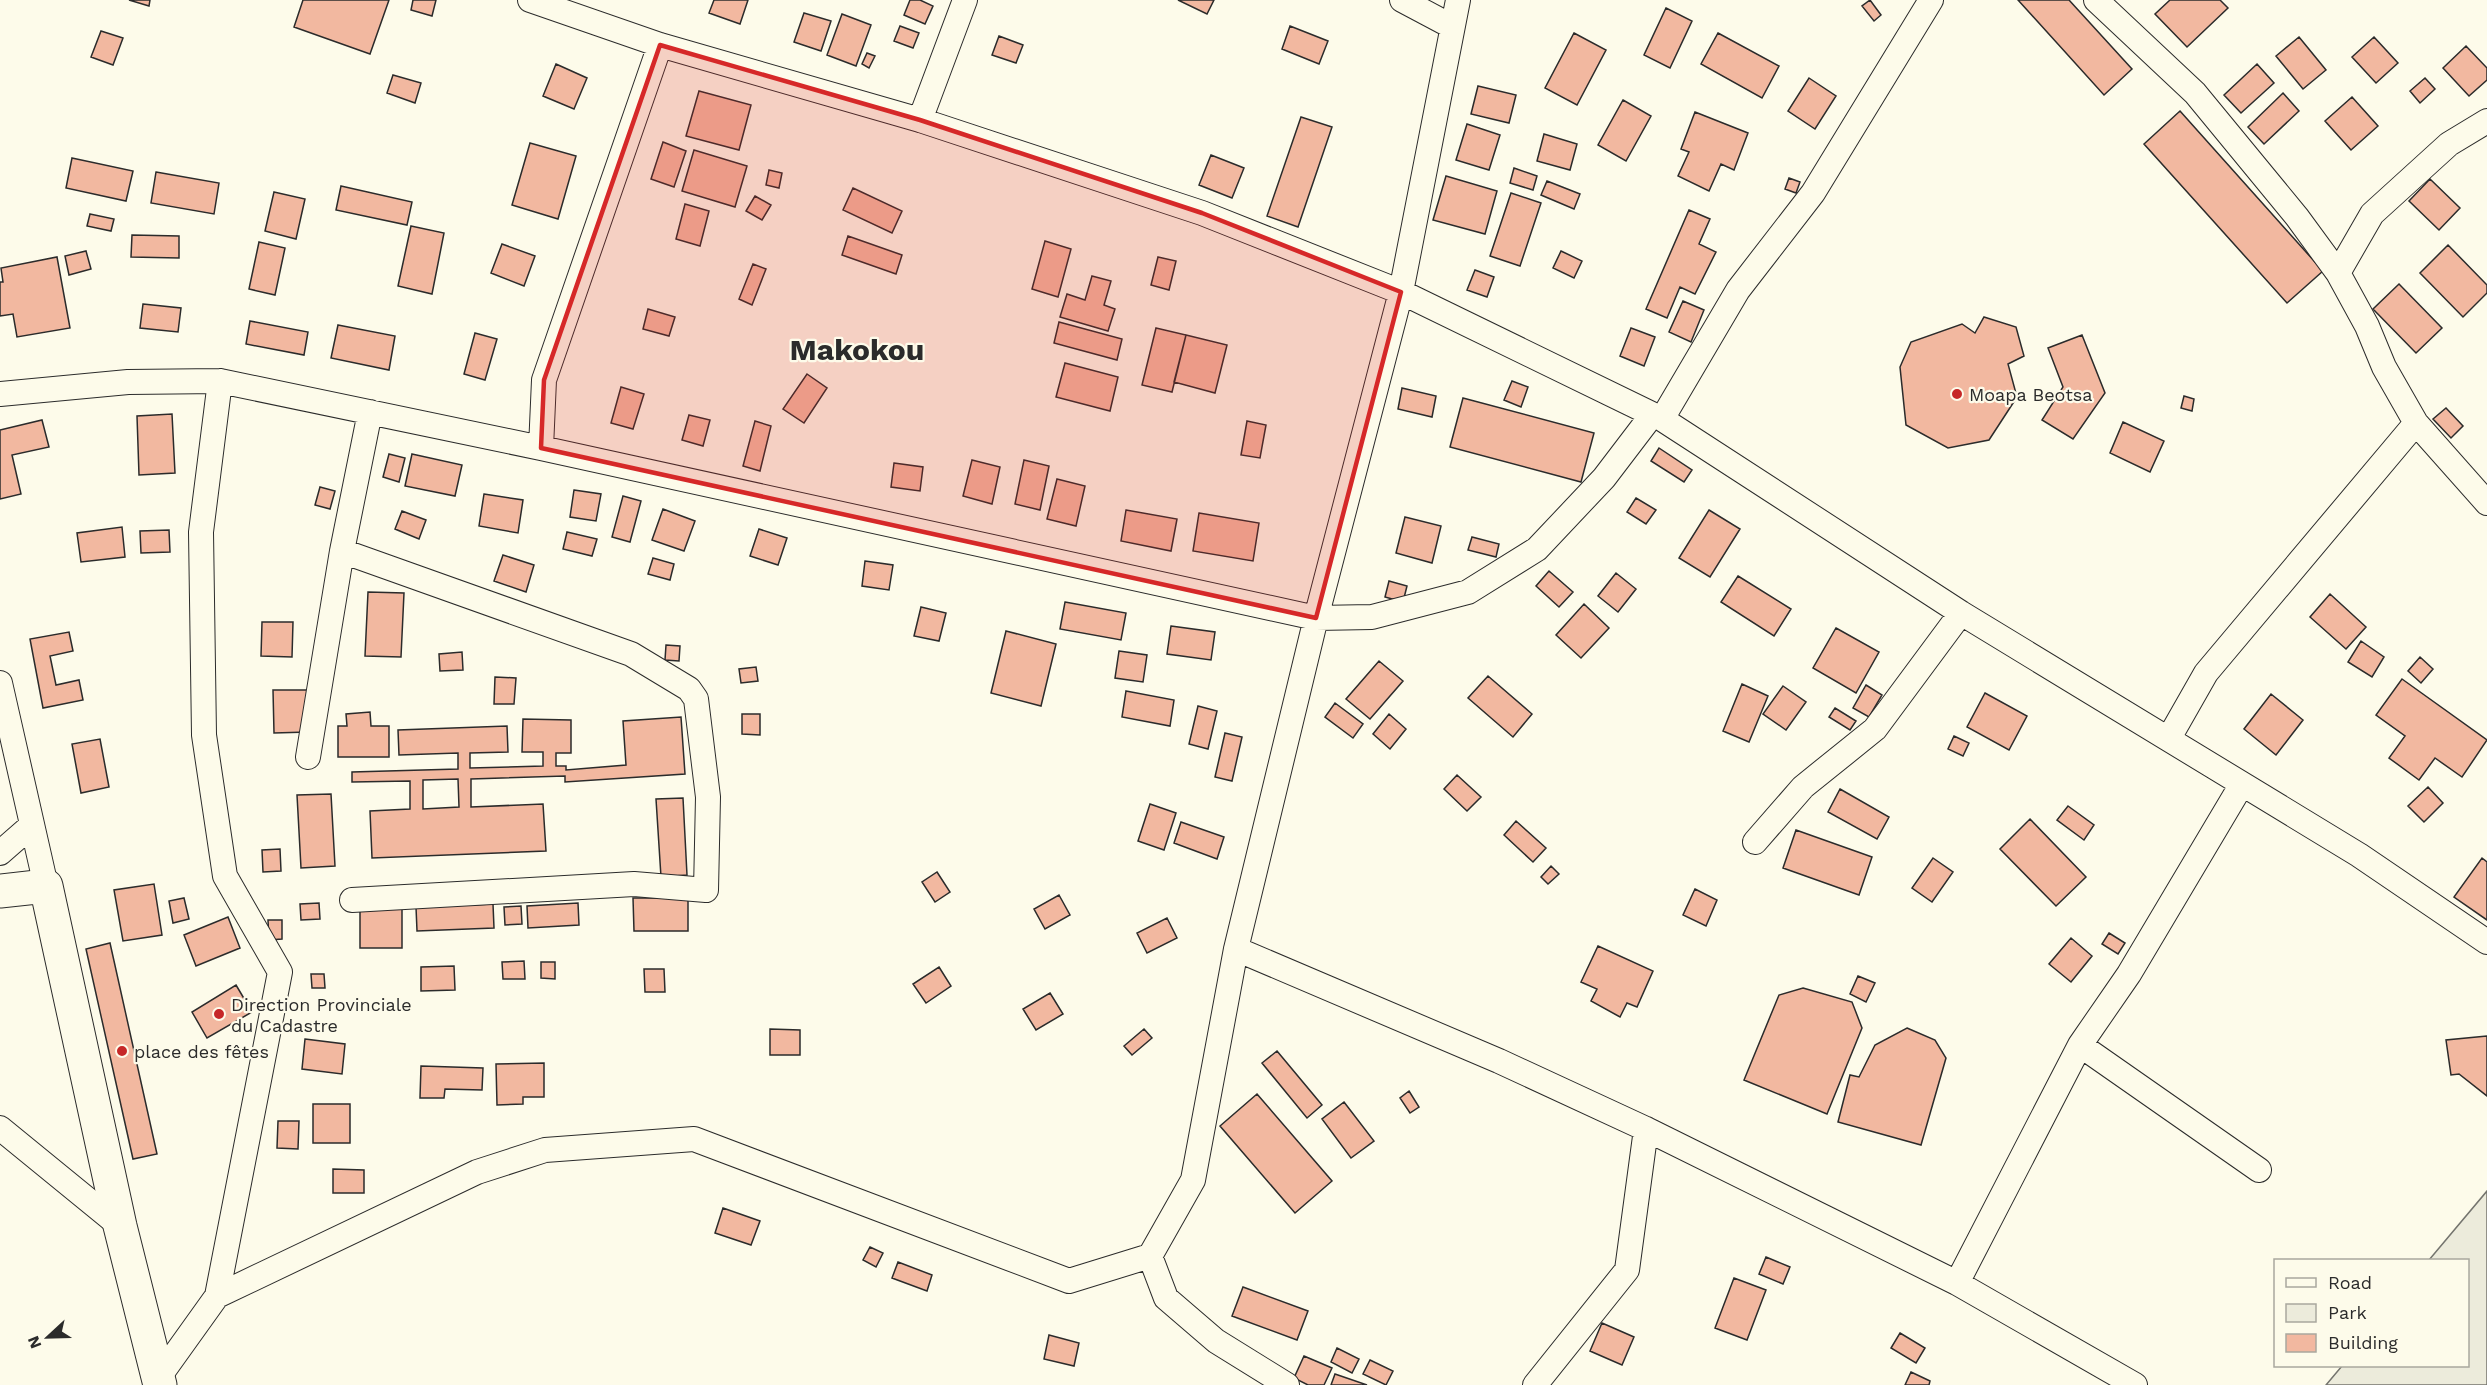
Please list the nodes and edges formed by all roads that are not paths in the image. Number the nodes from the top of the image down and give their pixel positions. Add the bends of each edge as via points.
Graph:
1 (530, 0) edge
2 (965, 0) edge
3 (1402, 0) edge
4 (1458, 0) edge
5 (1931, 0) edge
6 (2096, 0) edge
7 (1451, 26) junction
8 (660, 45) junction
9 (920, 120) junction
10 (2487, 121) edge
11 (2338, 273) junction
12 (1401, 292) junction
13 (220, 381) junction
14 (0, 394) edge
15 (370, 412) junction
16 (1657, 417) junction
17 (2416, 423) junction
18 (541, 448) junction
19 (2487, 503) edge
20 (342, 551) junction
21 (1961, 613) junction
22 (1316, 618) junction
23 (0, 683) edge
24 (2169, 738) junction
25 (308, 757) dead end
26 (2242, 784) junction
27 (32, 825) junction
28 (1755, 842) dead end
29 (0, 853) edge
30 (46, 886) junction
31 (0, 891) edge
32 (352, 900) dead end
33 (2487, 942) edge
34 (1236, 949) junction
35 (2080, 1045) junction
36 (0, 1128) edge
37 (1646, 1129) junction
38 (2259, 1170) dead end
39 (120, 1226) junction
40 (1150, 1256) junction
41 (1957, 1283) junction
42 (217, 1296) junction
43 (159, 1381) edge
44 (1287, 1385) edge
45 (1535, 1385) edge
46 (2135, 1385) edge

1 - 8 street
2 - 9 street
3 - 7 street
4 - 7 street
5 - 16 street via 1813,193 1738,290
6 - 11 street via 2195,93
7 - 12 street
8 - 9 street
8 - 18 street via 544,380
9 - 12 street via 1202,213
10 - 11 street via 2449,144 2372,214
11 - 17 street
12 - 16 street
12 - 22 street
13 - 14 street via 128,382
13 - 15 street
13 - 42 street via 201,531 204,735 225,876 280,972
15 - 18 street
15 - 20 street
16 - 21 street
16 - 22 street via 1538,549 1468,592 1372,617
17 - 19 street
17 - 24 street via 2206,673
18 - 22 street
20 - 25 street
20 - 32 street via 631,654 680,683 696,699 708,797 706,890 634,884
21 - 24 street
21 - 28 street via 1875,729 1803,787
22 - 34 street
23 - 27 street
24 - 26 street
26 - 33 street via 2359,855
26 - 35 street via 2129,974
27 - 29 street
27 - 30 street
30 - 31 highway
30 - 39 highway
34 - 37 street via 1499,1061
34 - 40 street via 1193,1180
35 - 38 street
35 - 41 street
36 - 39 street
37 - 41 street
37 - 45 street via 1628,1270
39 - 43 highway
40 - 42 street via 1069,1281 694,1139 545,1150 499,1164
40 - 44 street via 1166,1298 1216,1341
41 - 46 street
42 - 43 street

